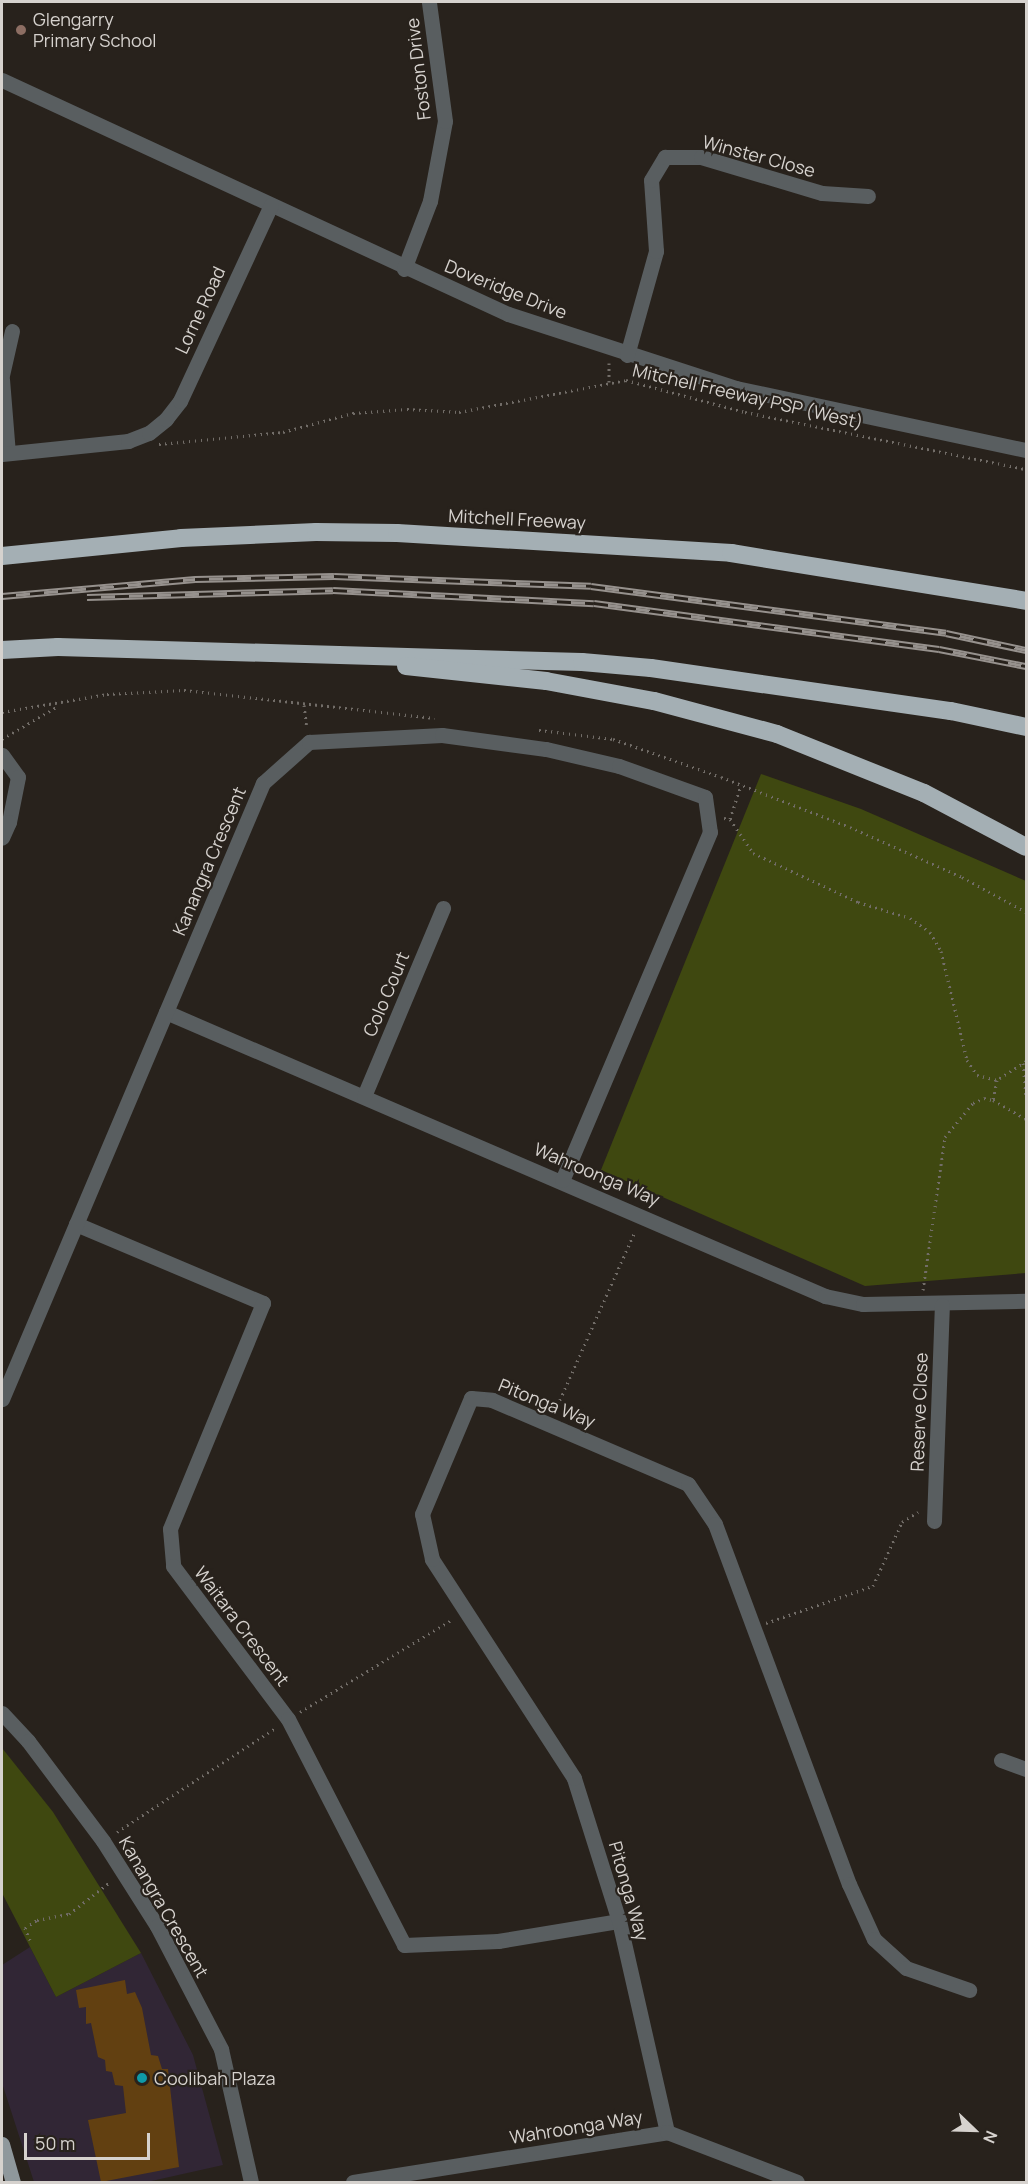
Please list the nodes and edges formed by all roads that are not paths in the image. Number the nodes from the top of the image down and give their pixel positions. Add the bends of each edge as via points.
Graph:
1 (429, 2) edge
2 (2, 80) edge
3 (868, 196) dead end
4 (270, 205) junction
5 (404, 269) junction
6 (12, 331) dead end
7 (620, 353) junction
8 (2, 377) edge
9 (1026, 450) edge
10 (5, 453) edge
11 (2, 556) edge
12 (1026, 601) edge
13 (2, 650) edge
14 (353, 657) junction
15 (1026, 727) edge
16 (2, 755) edge
17 (2, 838) edge
18 (1026, 847) edge
19 (443, 908) dead end
20 (166, 1012) junction
21 (364, 1096) junction
22 (562, 1180) junction
23 (76, 1224) junction
24 (1026, 1302) edge
25 (942, 1305) junction
26 (2, 1399) edge
27 (934, 1521) dead end
28 (2, 1713) edge
29 (1000, 1760) dead end
30 (1026, 1769) edge
31 (619, 1921) junction
32 (969, 1990) dead end
33 (667, 2132) junction
34 (2, 2144) edge
35 (381, 2181) edge
36 (13, 2182) edge
37 (251, 2182) edge
38 (353, 2182) edge
39 (797, 2182) edge

1 - 5 street, Foston Drive via 445,122 430,201
2 - 4 street, Doveridge Drive
3 - 7 street, Winster Close via 822,193 701,157 665,157 651,180 656,251
4 - 5 street, Doveridge Drive
4 - 10 street, Lorne Road via 180,401 158,427 128,441
5 - 7 street, Doveridge Drive via 508,314
6 - 8 street
7 - 9 street, Doveridge Drive via 736,388
8 - 10 street
11 - 12 highway, Mitchell Freeway via 181,538 397,533 731,553
13 - 14 highway via 58,647
14 - 15 highway via 456,657 651,668 951,711
14 - 18 highway via 568,685 654,701 777,734 915,789
16 - 17 street via 18,777
19 - 21 street, Colo Court
20 - 21 street, Wahroonga Way
20 - 22 street, Kanangra Crescent via 263,783 309,742 442,735 546,748 619,766 705,797 710,832
20 - 23 street, Kanangra Crescent
21 - 22 street, Wahroonga Way
22 - 25 street, Wahroonga Way via 825,1296 863,1304
23 - 26 street, Kanangra Crescent
23 - 31 street, Waitara Crescent via 263,1303 170,1529 173,1566 288,1719 404,1945 498,1941
24 - 25 street, Wahroonga Way
25 - 27 street, Reserve Close
28 - 37 street, Kanangra Crescent via 28,1741 103,1841 157,1926 221,2049
29 - 30 street
31 - 32 street, Pitonga Way via 574,1778 432,1559 422,1514 471,1398 492,1400 688,1484 715,1524 849,1884 874,1939 906,1968
31 - 33 street, Pitonga Way
33 - 35 street, Wahroonga Way
33 - 39 street, Wahroonga Way
34 - 36 main road
35 - 38 street, Wahroonga Way

